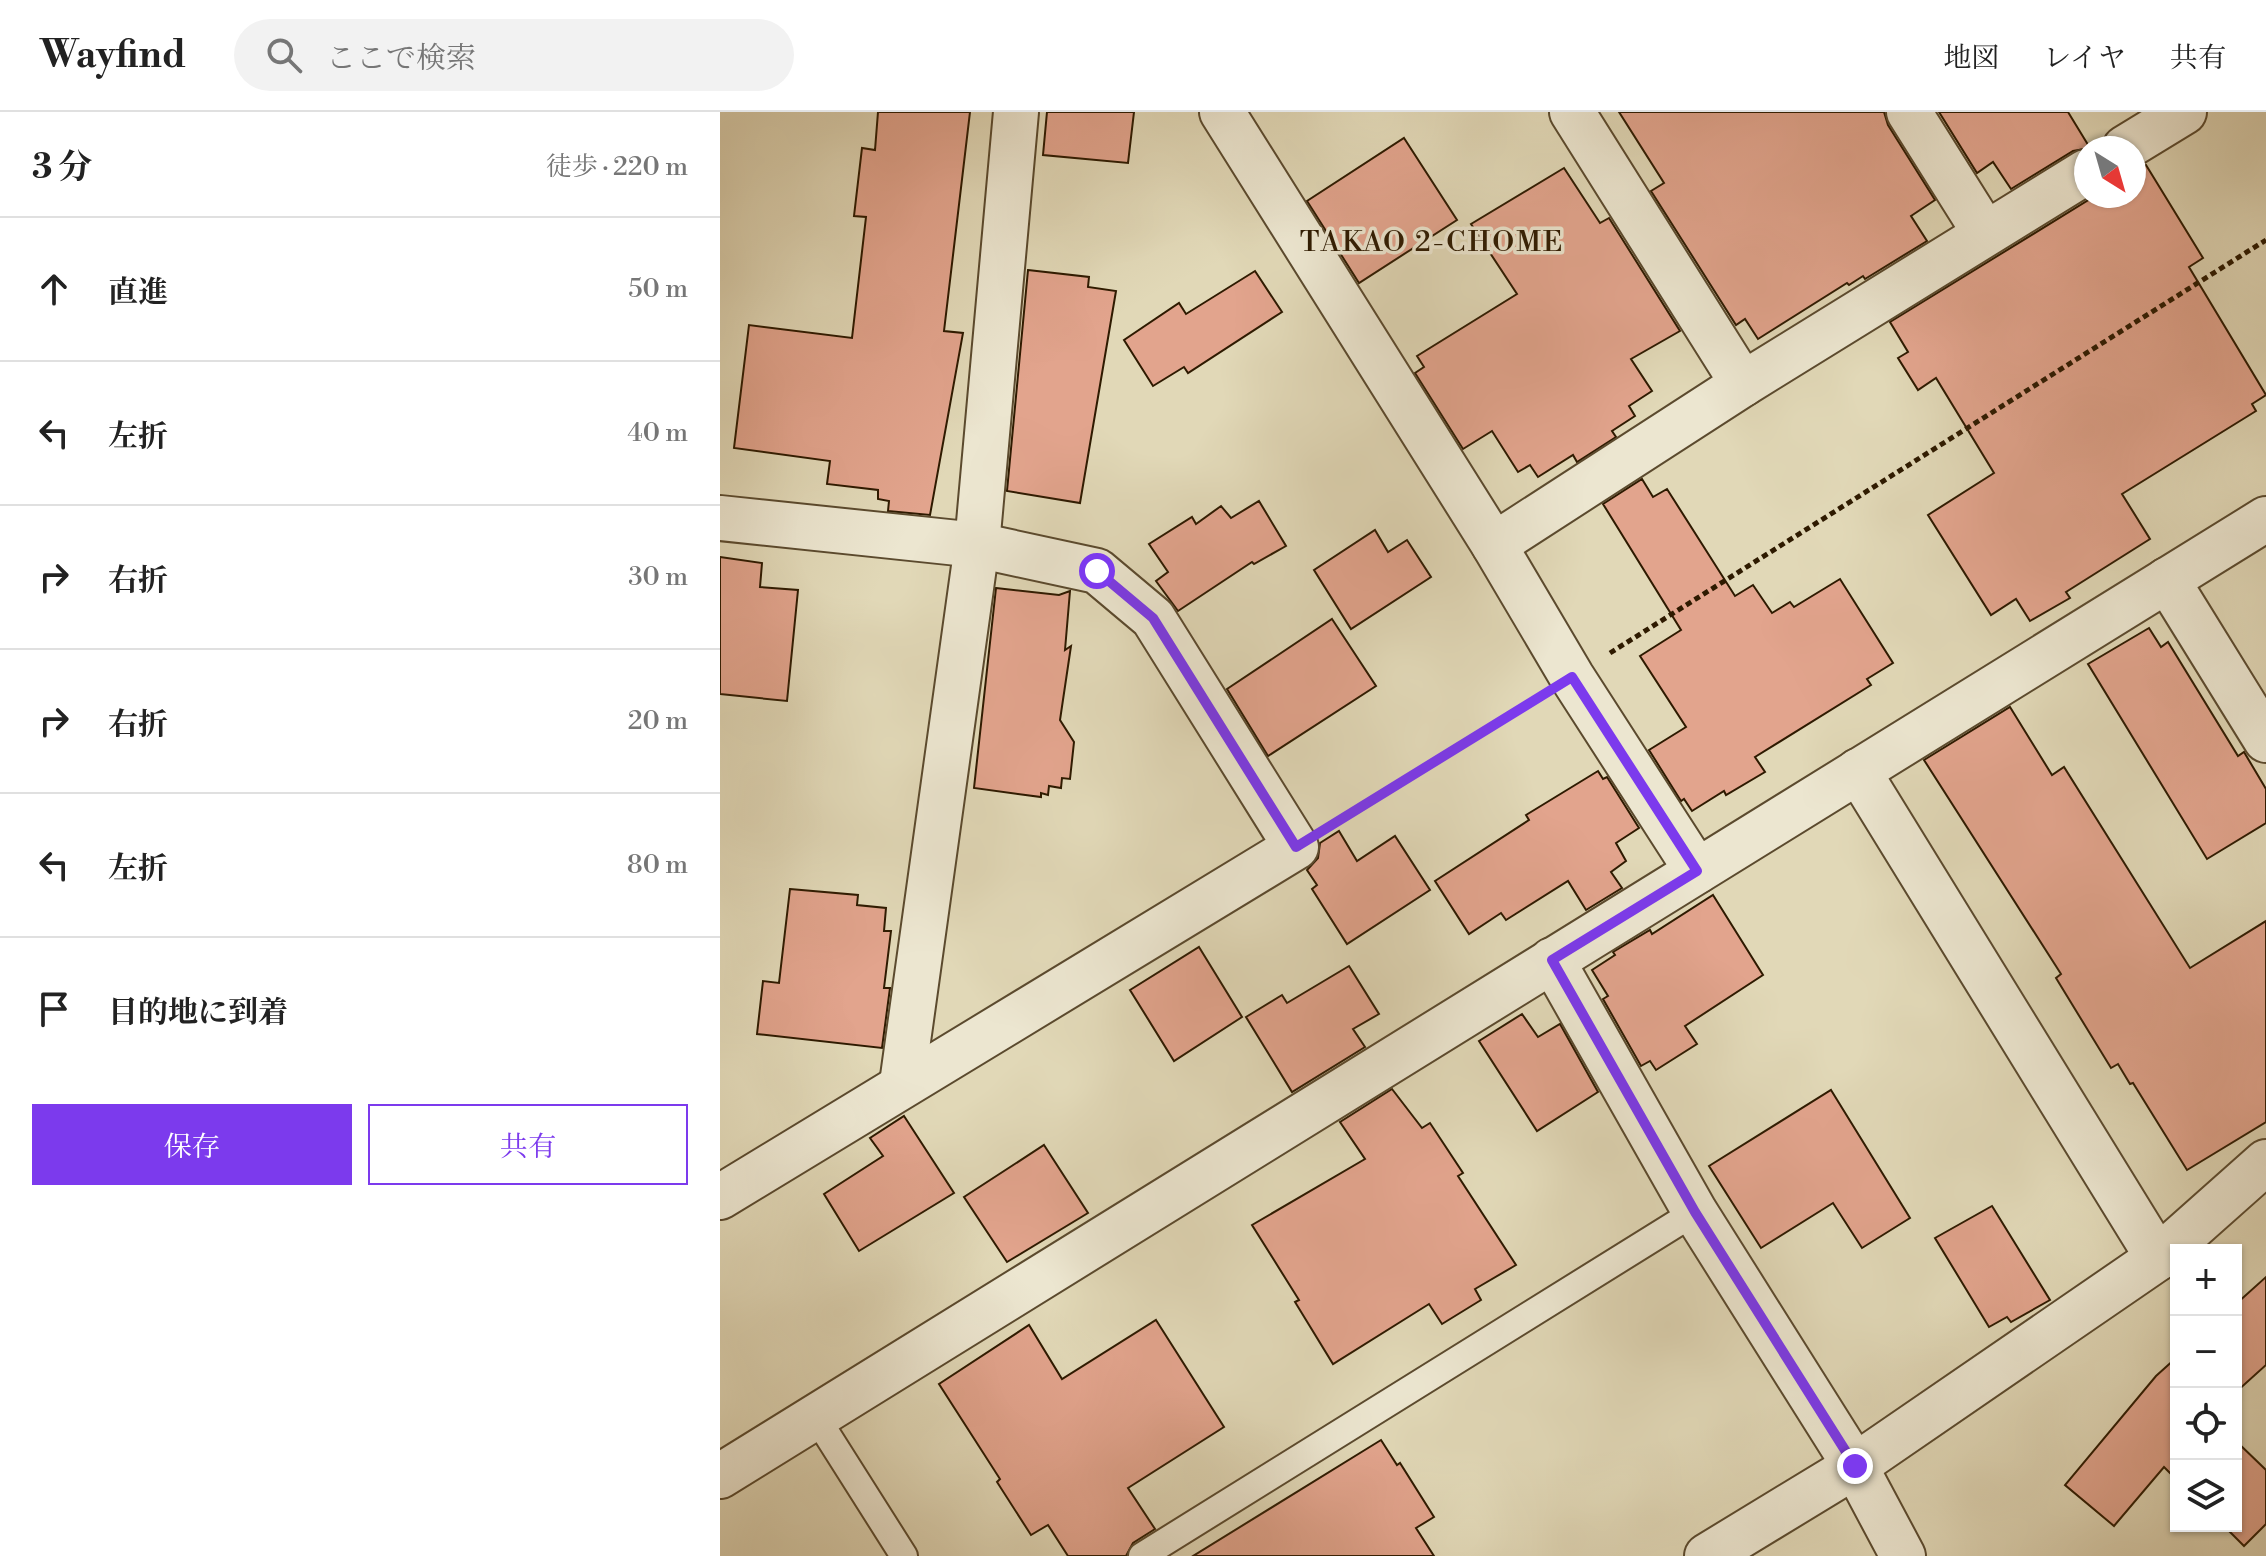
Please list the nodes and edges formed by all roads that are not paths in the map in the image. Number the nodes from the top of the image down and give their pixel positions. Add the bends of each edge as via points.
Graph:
1 (1016, 112) edge
2 (1222, 112) edge
3 (1572, 112) edge
4 (1909, 112) edge
5 (2184, 112) edge
6 (2145, 136) edge
7 (2074, 179) edge
8 (1985, 233) junction
9 (1743, 384) junction
10 (720, 518) edge
11 (2266, 519) edge
12 (977, 545) junction
13 (1494, 545) junction
14 (2167, 580) junction
15 (2266, 740) edge
16 (1858, 771) junction
17 (1697, 871) junction
18 (1552, 960) junction
19 (902, 1084) junction
20 (2266, 1162) edge
21 (720, 1197) edge
22 (1695, 1212) junction
23 (2158, 1258) junction
24 (816, 1417) junction
25 (1855, 1466) junction
26 (720, 1476) edge
27 (904, 1556) edge
28 (1142, 1556) edge
29 (1707, 1556) edge
30 (1903, 1556) edge

1 - 12 street
2 - 13 street
3 - 9 street
4 - 8 street
5 - 6 street
7 - 8 street
8 - 9 street
9 - 13 street
10 - 12 street
11 - 14 street
12 - 19 street
12 - 19 street via 1097,571 1153,618 1296,847
13 - 17 street
14 - 15 street
14 - 16 street
16 - 17 street
16 - 23 street
17 - 18 street
18 - 22 street
18 - 24 street
19 - 21 street
20 - 23 street
22 - 25 street
22 - 28 lane
23 - 25 street
24 - 26 street
24 - 27 lane
25 - 29 street
25 - 30 street

